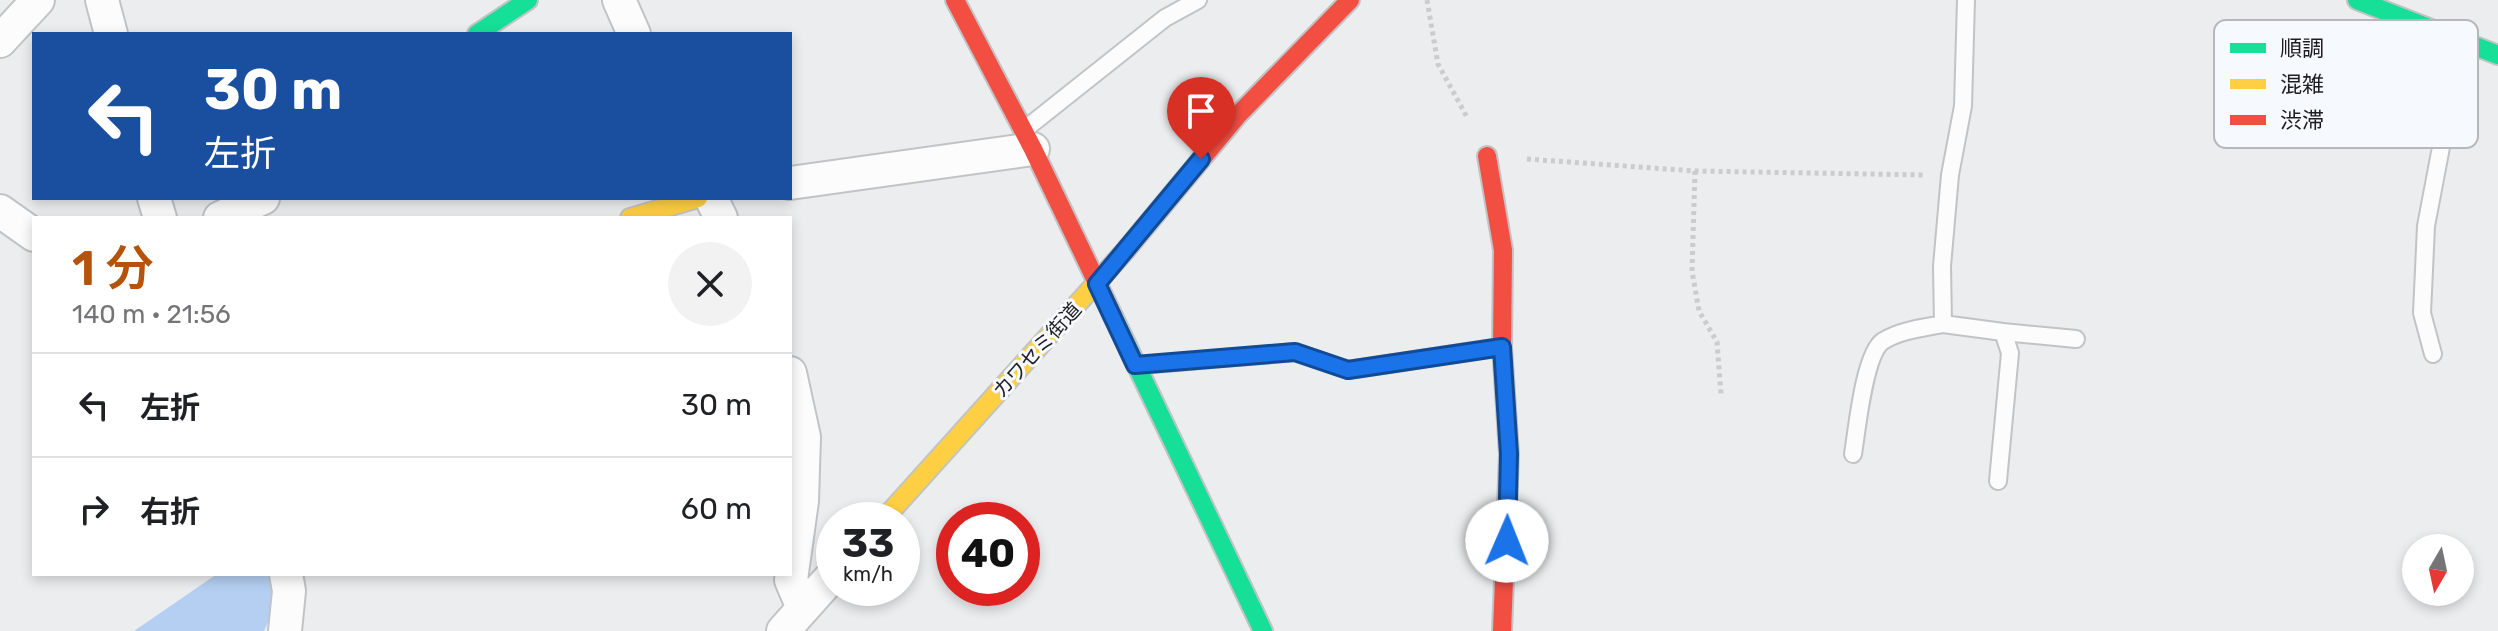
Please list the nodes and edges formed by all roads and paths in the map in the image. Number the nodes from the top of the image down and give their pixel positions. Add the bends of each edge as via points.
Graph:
1 (38, 0) edge
2 (102, 0) edge
3 (528, 0) edge
4 (619, 0) edge
5 (955, 0) edge
6 (1198, 0) edge
7 (1350, 0) edge
8 (1427, 0) edge
9 (1966, 0) edge
10 (2357, 0) edge
11 (2408, 20) edge
12 (110, 32) edge
13 (480, 32) edge
14 (633, 32) edge
15 (0, 41) edge
16 (2478, 47) edge
17 (2498, 55) edge
18 (1028, 140) junction
19 (2441, 148) edge
20 (1487, 156) junction
21 (1695, 171) junction
22 (1950, 175) junction
23 (792, 183) edge
24 (259, 200) edge
25 (691, 200) edge
26 (0, 211) edge
27 (224, 216) edge
28 (637, 216) edge
29 (32, 234) edge
30 (1097, 284) junction
31 (1943, 324) junction
32 (2003, 332) junction
33 (2076, 339) dead end
34 (1502, 347) junction
35 (2433, 354) dead end
36 (1135, 365) junction
37 (792, 382) edge
38 (1721, 394) dead end
39 (1853, 454) dead end
40 (1998, 481) dead end
41 (899, 502) edge
42 (792, 573) edge
43 (792, 576) edge
44 (294, 580) edge
45 (816, 594) edge
46 (793, 619) edge
47 (285, 631) edge
48 (1263, 631) edge
49 (1502, 631) edge

1 - 15 street
2 - 12 street
3 - 13 street
4 - 14 street
5 - 18 street
6 - 18 lane via 1165,18
7 - 30 street, カワセミ街道 via 1238,115
8 - 20 path via 1438,64
9 - 22 lane via 1963,106
10 - 11 street
16 - 17 street
18 - 23 street
18 - 30 street
19 - 35 lane via 2426,226 2422,313
20 - 21 path
20 - 34 street via 1503,250
21 - 22 path
21 - 38 path via 1692,271 1699,311 1717,342
22 - 31 lane
24 - 27 street
25 - 28 street
26 - 29 street
30 - 36 street
30 - 41 street, カワセミ街道
31 - 32 lane
31 - 39 lane via 1881,342 1870,359
32 - 33 lane
32 - 40 lane via 2010,353
34 - 36 lane via 1348,370 1295,352
34 - 49 street via 1509,454
36 - 48 street
37 - 42 street via 804,437
43 - 46 street
44 - 47 street
45 - 46 street

